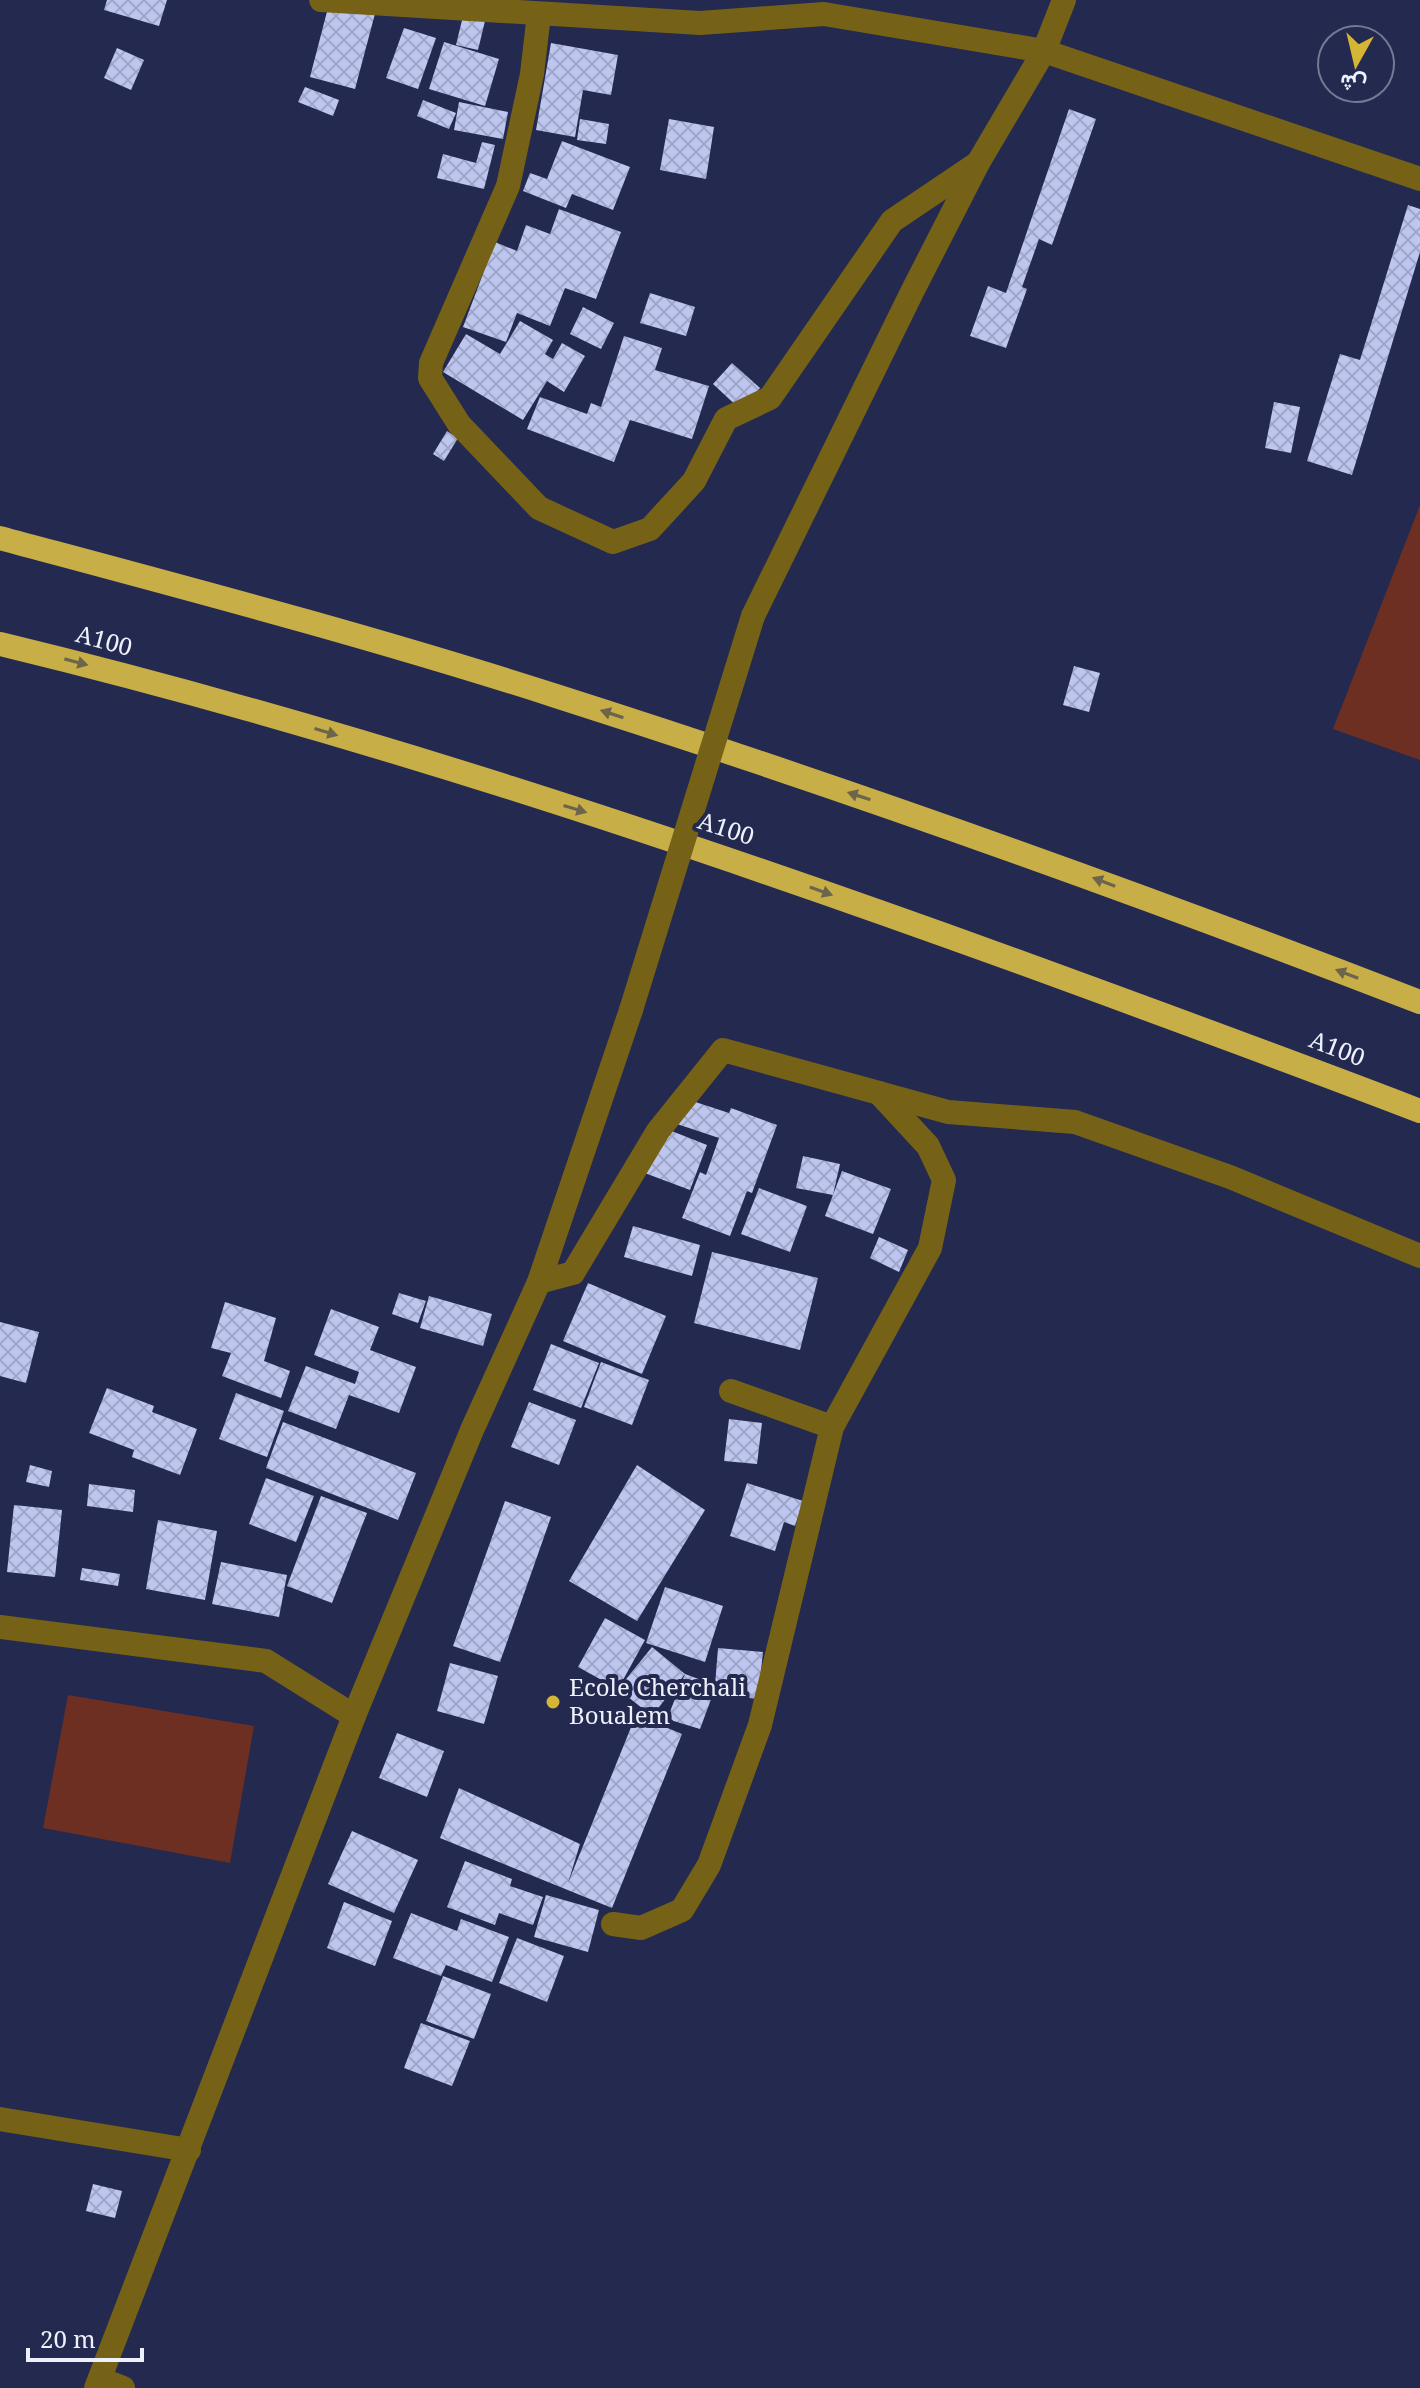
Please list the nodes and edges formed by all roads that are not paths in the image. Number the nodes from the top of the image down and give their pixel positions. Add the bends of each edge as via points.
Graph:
1 (321, 0) edge
2 (1064, 0) edge
3 (539, 14) junction
4 (1044, 51) junction
5 (978, 163) junction
6 (1420, 179) edge
7 (0, 538) edge
8 (0, 644) edge
9 (1420, 1002) edge
10 (879, 1093) junction
11 (1420, 1111) edge
12 (1420, 1256) edge
13 (539, 1282) junction
14 (731, 1391) dead end
15 (832, 1427) junction
16 (0, 1627) edge
17 (354, 1716) junction
18 (613, 1924) dead end
19 (0, 2119) edge
20 (189, 2150) junction
21 (98, 2384) edge
22 (123, 2388) edge

1 - 3 street
2 - 4 street
3 - 4 street via 700,23 824,14
3 - 5 street via 508,186 431,363 430,378 459,424 539,508 613,542 650,529 694,481 726,419 770,398 892,221
4 - 5 street
4 - 6 street
5 - 13 street, bridge via 753,616 631,1010
9 -> 7 highway via 1095,878 554,695
8 -> 11 highway, A100 / A100 via 275,717 620,823 811,887
10 - 12 street via 948,1112 1075,1122 1230,1177
10 - 13 street via 723,1050 658,1131 573,1273
10 - 15 street via 928,1146 944,1180 930,1248
13 - 17 street
14 - 15 street
15 - 18 street via 760,1725 709,1865 682,1910 641,1928
16 - 17 street via 266,1661
17 - 20 street
19 - 20 street
20 - 21 street
21 - 22 street

